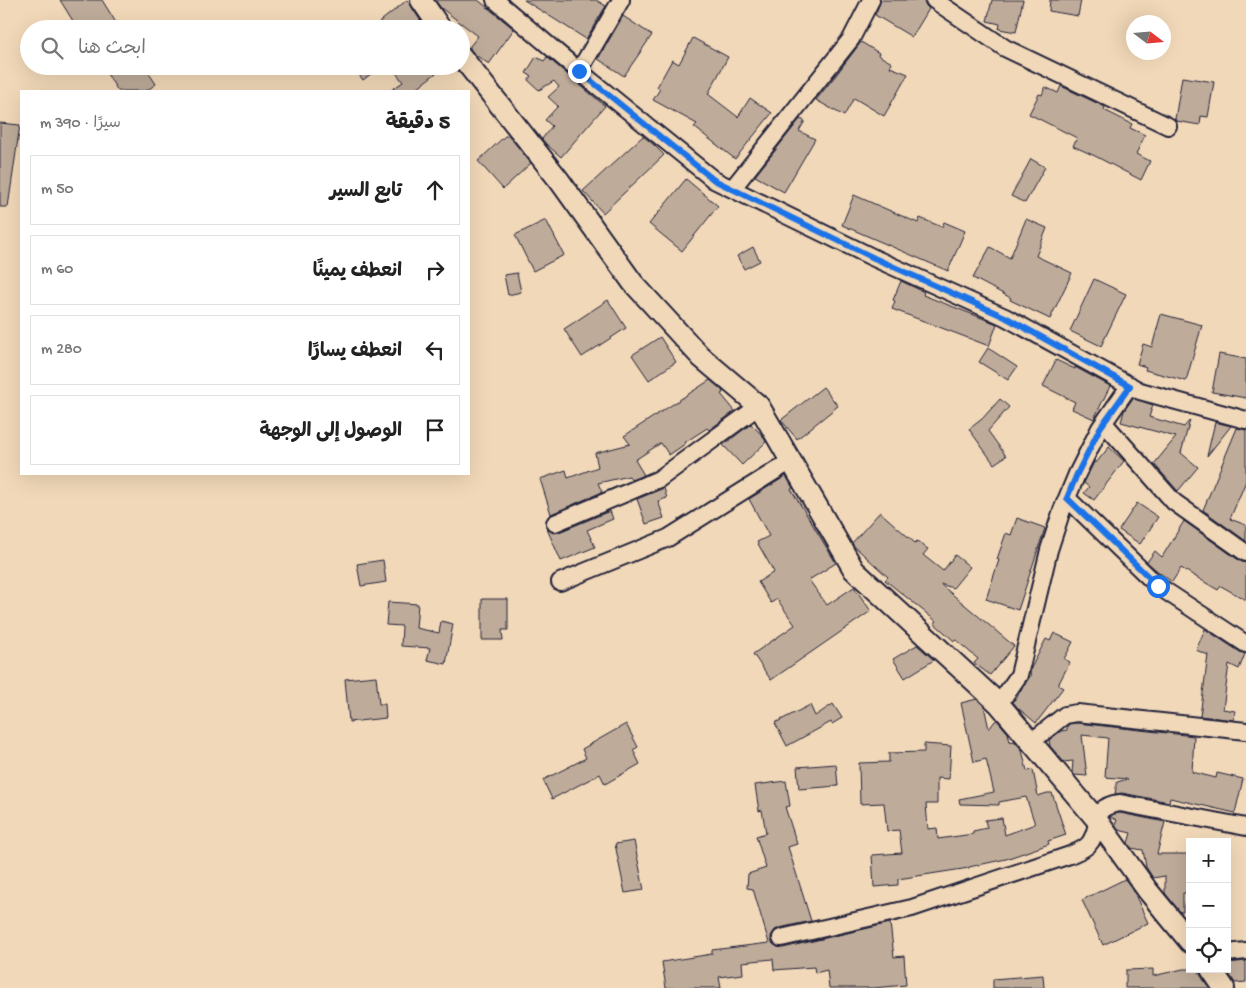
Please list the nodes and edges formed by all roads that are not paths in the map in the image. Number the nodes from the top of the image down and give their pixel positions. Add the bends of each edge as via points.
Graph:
1 (421, 0) edge
2 (495, 0) edge
3 (621, 0) edge
4 (871, 0) edge
5 (934, 0) edge
6 (435, 20) edge
7 (470, 67) edge
8 (579, 71) junction
9 (1168, 126) dead end
10 (732, 188) junction
11 (1130, 386) junction
12 (760, 406) junction
13 (1246, 420) edge
14 (1104, 423) junction
15 (791, 461) junction
16 (1067, 498) junction
17 (555, 523) dead end
18 (1246, 553) edge
19 (560, 582) dead end
20 (1246, 644) edge
21 (999, 704) junction
22 (1246, 731) edge
23 (1031, 742) junction
24 (1097, 820) junction
25 (1246, 827) edge
26 (1186, 937) edge
27 (781, 938) dead end
28 (1246, 952) edge
29 (1231, 953) edge
30 (1213, 973) edge
31 (1224, 988) edge

1 - 6 main road
2 - 8 street
3 - 8 street
4 - 10 street via 851,39
5 - 9 street via 1004,48
7 - 12 main road via 559,180 632,283 701,356
8 - 10 street via 714,180
10 - 11 street via 874,258 1005,317
11 - 13 street
11 - 14 street
12 - 15 main road
12 - 17 street via 659,479
14 - 16 street
14 - 18 street via 1174,502
15 - 19 street via 668,538
15 - 21 main road via 854,570
16 - 20 street via 1158,586
16 - 21 street via 1049,550 1019,675
21 - 23 main road
22 - 23 street via 1077,713 1065,715
23 - 24 main road
24 - 25 street via 1104,808 1120,803
24 - 26 main road
24 - 27 street via 1088,845 1070,855 912,908
28 - 29 street
30 - 31 main road

